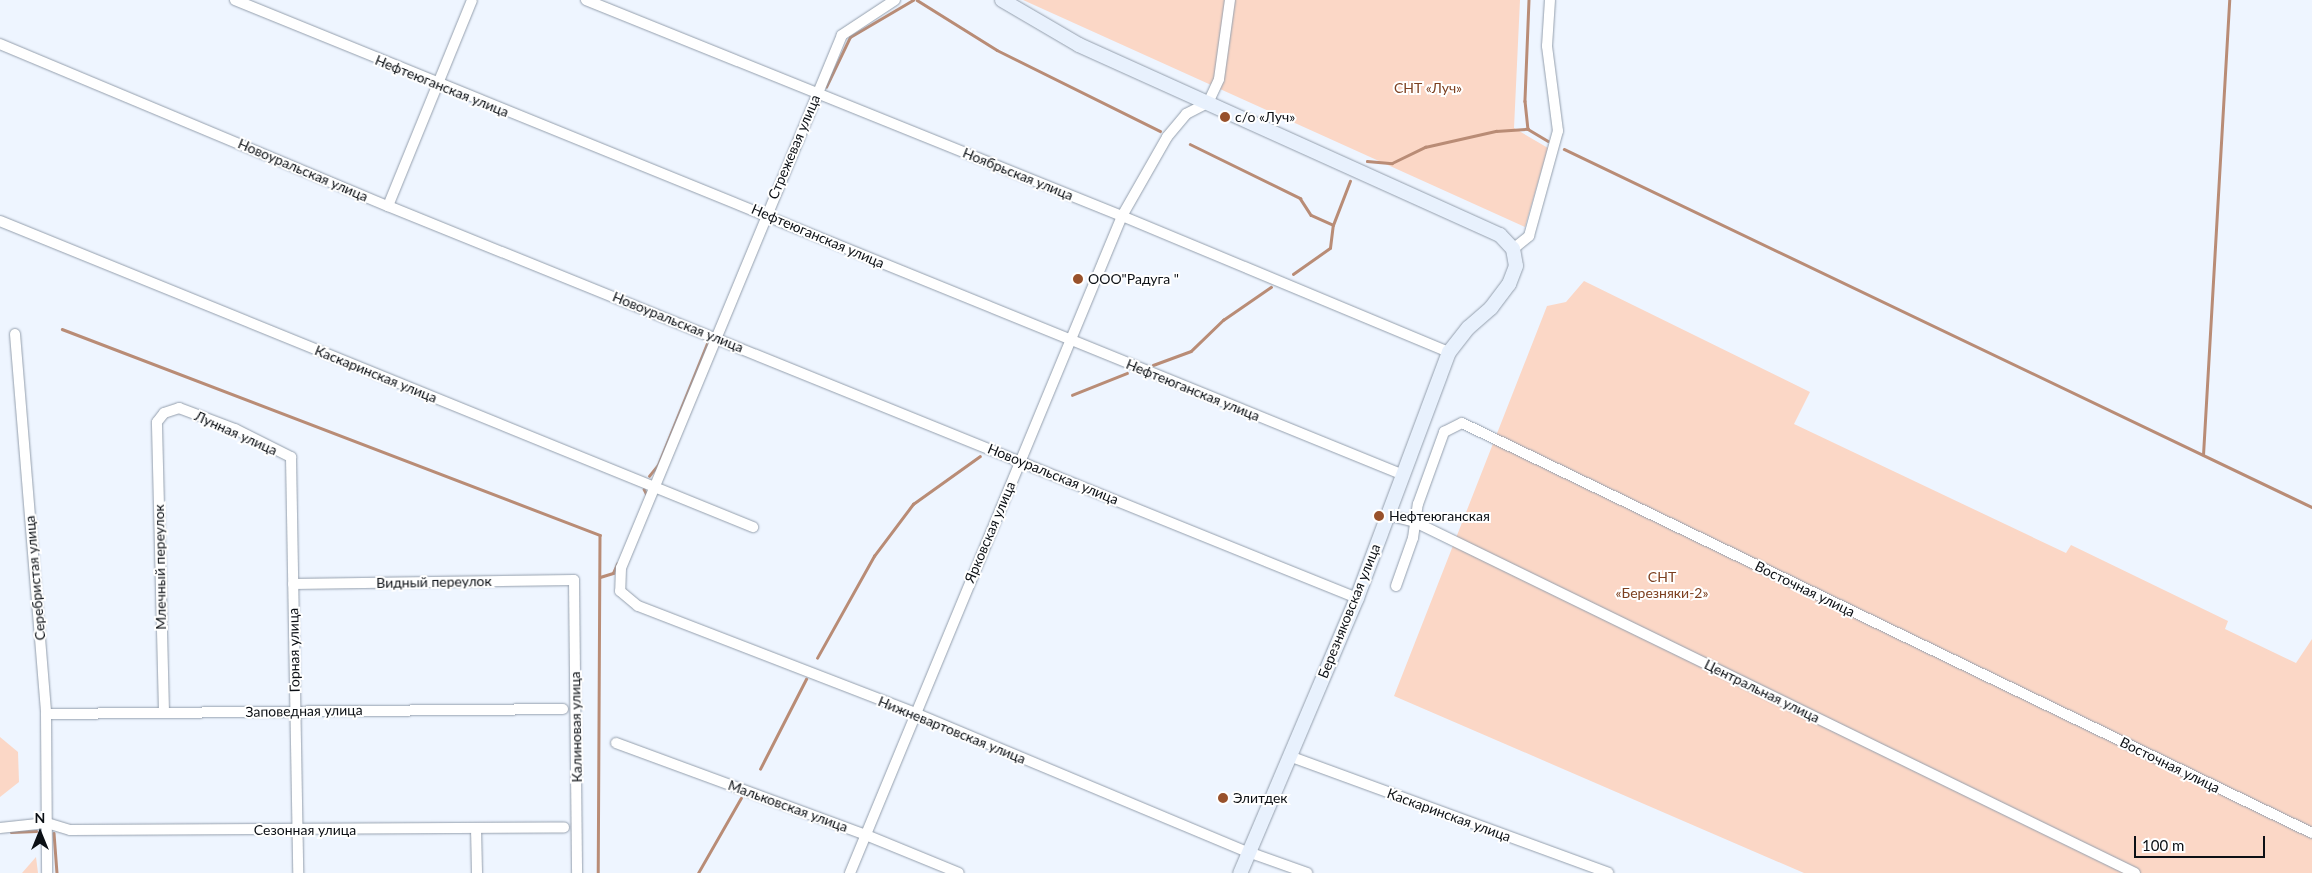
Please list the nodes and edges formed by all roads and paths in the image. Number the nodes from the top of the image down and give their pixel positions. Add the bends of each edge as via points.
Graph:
1 (235, 0) edge
2 (472, 0) edge
3 (586, 0) edge
4 (895, 0) edge
5 (1002, 0) edge
6 (1230, 0) edge
7 (1550, 0) edge
8 (0, 44) edge
9 (437, 85) junction
10 (815, 94) junction
11 (1208, 103) junction
12 (388, 206) junction
13 (766, 214) junction
14 (1122, 216) junction
15 (0, 221) edge
16 (1513, 249) junction
17 (15, 334) dead end
18 (716, 337) junction
19 (1070, 341) junction
20 (1448, 352) junction
21 (157, 422) joint
22 (291, 457) joint
23 (1020, 460) junction
24 (1401, 474) junction
25 (655, 487) junction
26 (1387, 514) junction
27 (1415, 522) junction
28 (752, 527) dead end
29 (621, 568) joint
30 (574, 580) joint
31 (293, 584) junction
32 (1396, 586) dead end
33 (1357, 598) junction
34 (563, 709) dead end
35 (295, 711) junction
36 (164, 712) junction
37 (46, 714) junction
38 (915, 714) junction
39 (616, 743) dead end
40 (1289, 756) junction
41 (47, 823) junction
42 (564, 827) dead end
43 (0, 828) edge
44 (476, 828) junction
45 (297, 830) junction
46 (2312, 833) edge
47 (866, 835) junction
48 (1248, 852) junction
49 (47, 873) edge
50 (298, 873) edge
51 (477, 873) edge
52 (577, 873) edge
53 (850, 873) edge
54 (958, 873) edge
55 (1240, 873) edge
56 (1308, 873) edge
57 (1608, 873) edge
58 (2135, 873) edge

1 - 9 street, Нефтеюганская улица
2 - 9 street
3 - 10 street, Ноябрьская улица
4 - 10 street, Стрежевая улица via 842,35
5 - 11 street via 1079,45
6 - 11 street via 1219,79
7 - 16 street via 1547,46 1558,131 1529,236
8 - 12 street, Новоуральская улица
9 - 12 street
9 - 13 street, Нефтеюганская улица
10 - 13 street, Стрежевая улица
10 - 14 street, Ноябрьская улица
11 - 14 street, Ярковская улица via 1186,114 1167,137
11 - 16 street via 1500,235
12 - 18 street, Новоуральская улица
13 - 18 street, Стрежевая улица
13 - 19 street, Нефтеюганская улица
14 - 19 street, Ярковская улица
14 - 20 street, Ноябрьская улица
15 - 25 street, Каскаринская улица
16 - 20 street, Березняковская улица via 1516,266 1509,284 1492,308 1468,328
17 - 37 street, Серебристая улица
18 - 23 street, Новоуральская улица
18 - 25 street, Стрежевая улица
19 - 23 street, Ярковская улица
19 - 24 street, Нефтеюганская улица
20 - 24 street, Березняковская улица
21 - 22 street, Лунная улица via 164,413 179,408 235,429
21 - 36 street, Млечный переулок
22 - 31 street, Горная улица
23 - 33 street, Новоуральская улица
23 - 38 street, Ярковская улица
24 - 26 street, Березняковская улица
25 - 28 street, Каскаринская улица
25 - 29 street, Стрежевая улица
26 - 27 street, Центральная улица
26 - 33 street, Березняковская улица
27 - 32 street, Восточная улица
27 - 46 street, Восточная улица via 1418,504 1444,432 1462,423
27 - 58 street, Центральная улица
29 - 38 street, Нижневартовская улица via 620,591 638,606
30 - 31 street, Видный переулок
30 - 52 street, Калиновая улица
31 - 35 street, Горная улица
33 - 40 street, Березняковская улица
34 - 35 street, Заповедная улица
35 - 36 street, Заповедная улица
35 - 45 street, Горная улица
36 - 37 street, Заповедная улица
37 - 41 street, Серебристая улица
38 - 47 street, Ярковская улица
38 - 48 street, Нижневартовская улица
39 - 47 street, Мальковская улица
40 - 48 street, Березняковская улица
40 - 57 street, Каскаринская улица
41 - 43 street
41 - 45 street, Сезонная улица via 70,830
41 - 49 street, Серебристая улица
42 - 44 street, Сезонная улица
44 - 45 street, Сезонная улица
44 - 51 street
45 - 50 street, Горная улица
47 - 53 street, Ярковская улица
47 - 54 street, Мальковская улица
48 - 55 street, Березняковская улица
48 - 56 street, Нижневартовская улица

